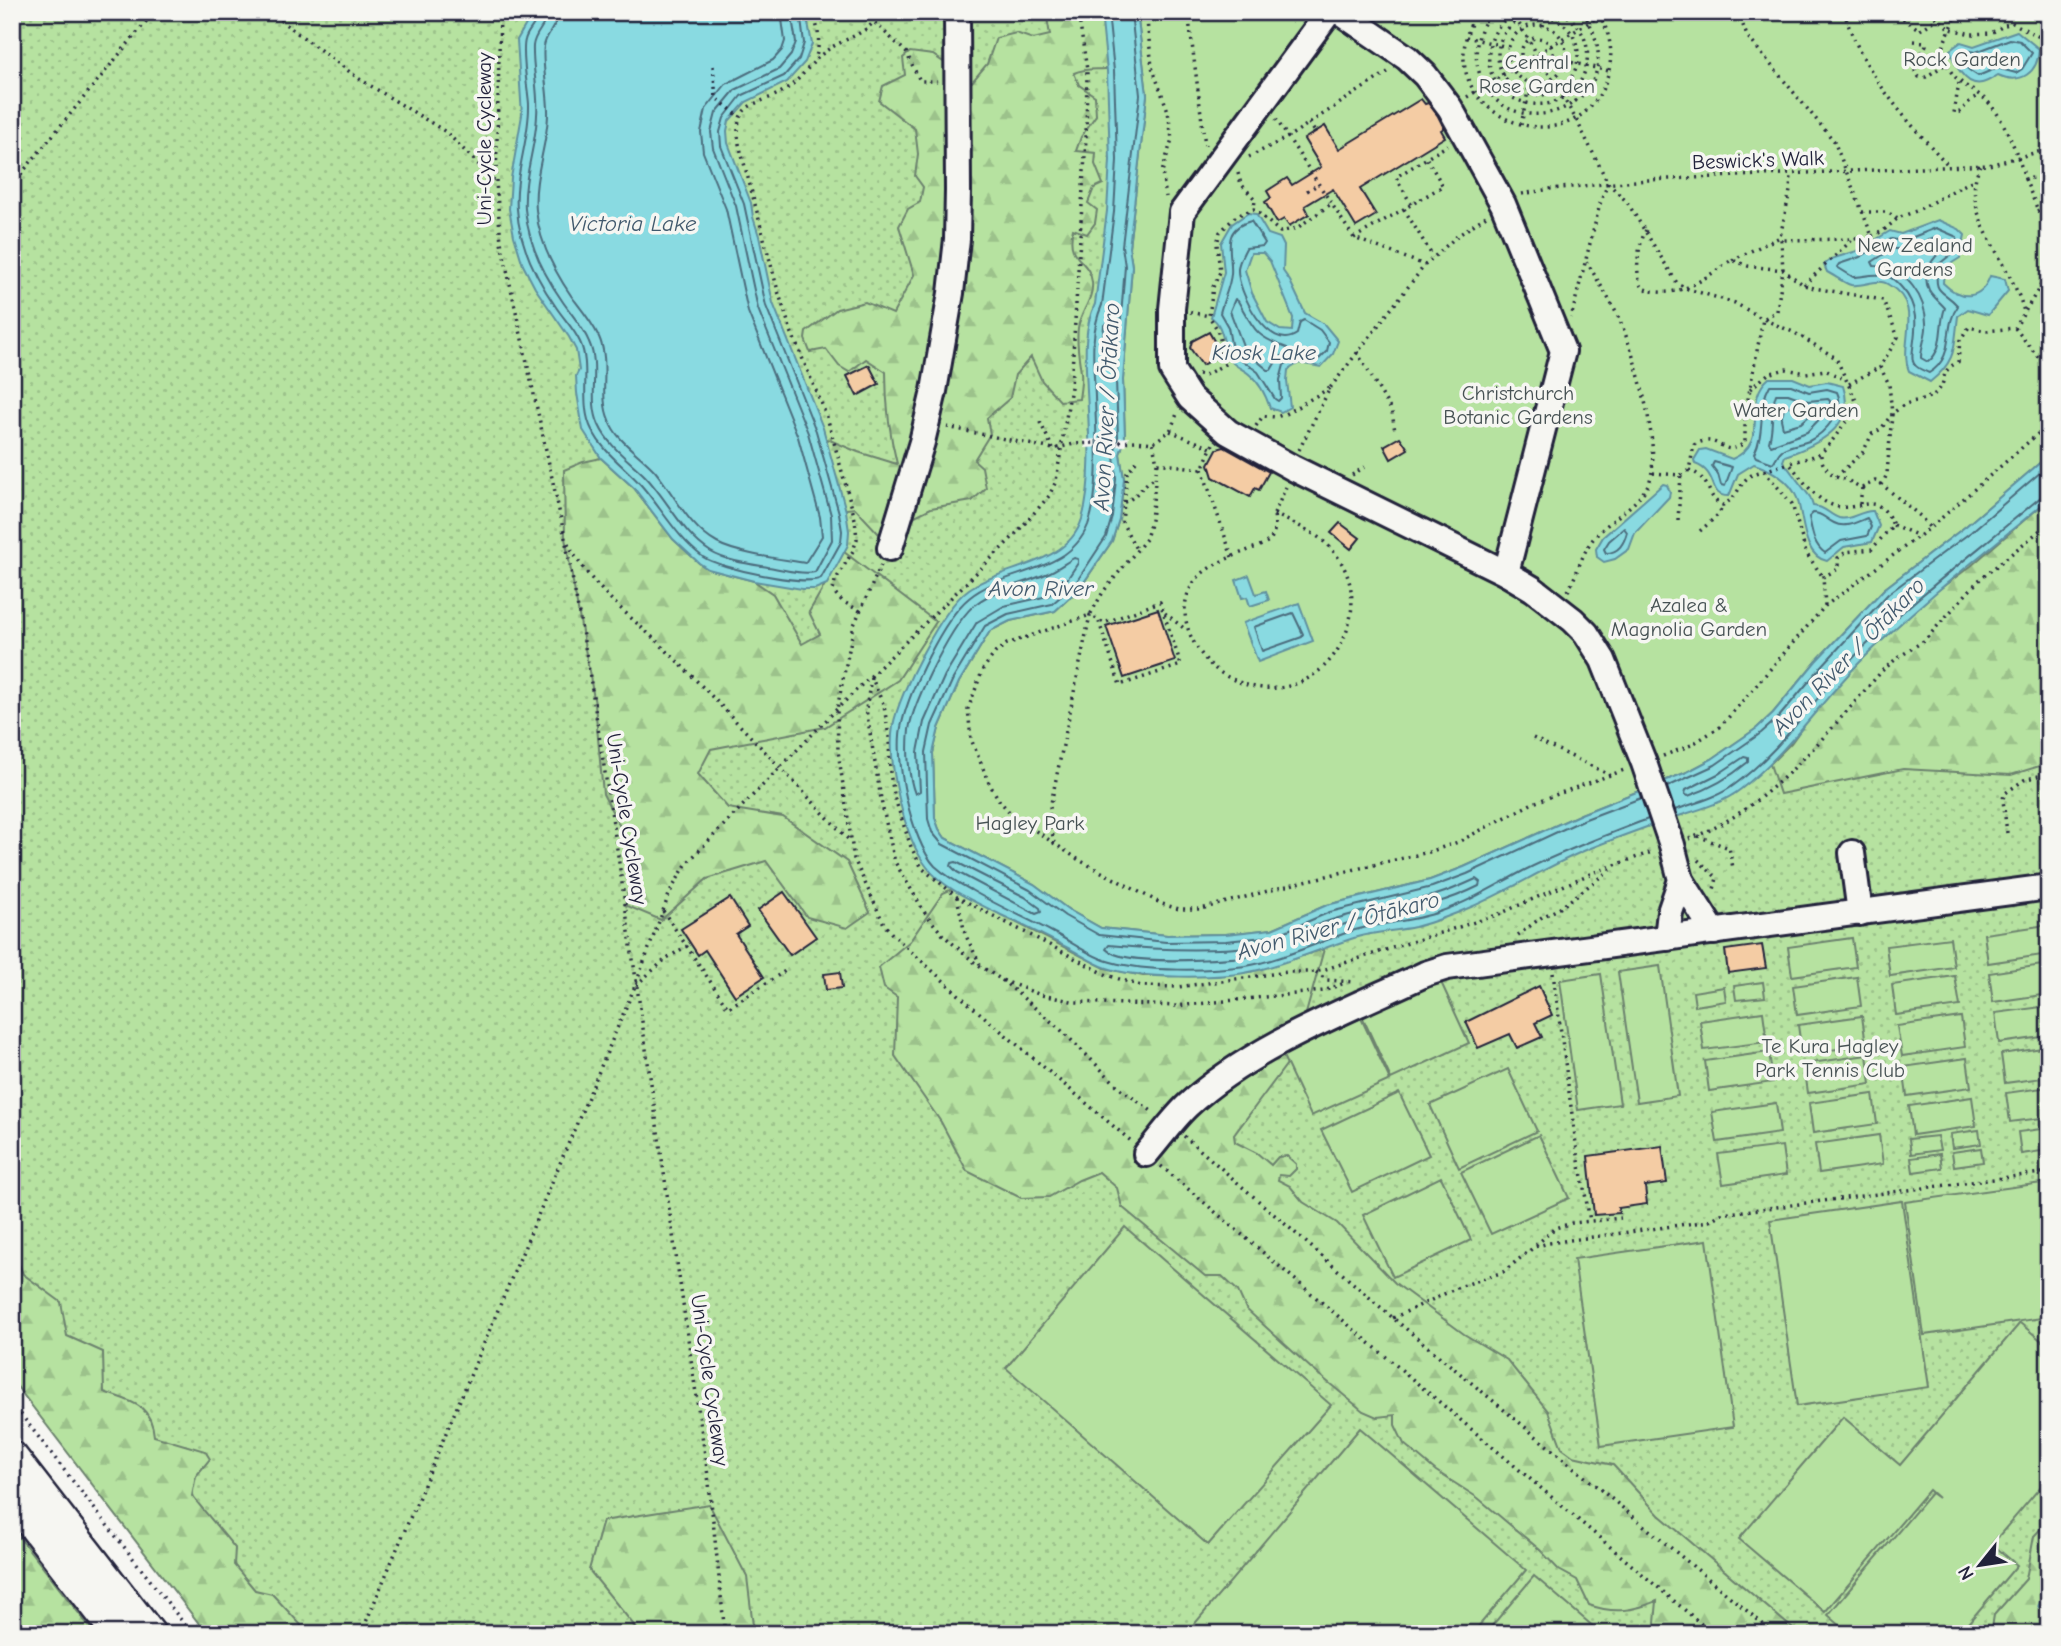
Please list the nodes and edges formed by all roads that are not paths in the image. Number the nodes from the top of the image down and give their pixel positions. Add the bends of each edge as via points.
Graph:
1 (957, 12) edge
2 (1329, 12) edge
3 (1340, 12) edge
4 (890, 548) road end
5 (1506, 573) junction
6 (1852, 853) dead end
7 (1681, 880) junction
8 (2049, 887) edge
9 (1860, 913) junction
10 (1714, 932) junction
11 (1667, 938) junction
12 (1146, 1154) road end
13 (12, 1457) edge
14 (12, 1498) edge
15 (118, 1634) edge
16 (150, 1634) edge

1 - 4 lane via 957,239 951,293 922,442
2 - 5 lane via 1182,212 1172,309 1172,370 1229,441
3 - 5 lane via 1407,58 1439,91 1500,206 1563,351
5 - 7 lane via 1560,608 1586,633 1603,660 1644,763
6 - 9 lane
7 - 10 lane
7 - 11 lane
8 - 9 lane
9 - 10 lane
10 - 11 lane
11 - 12 lane via 1447,967 1426,974 1284,1040 1223,1077 1187,1105
13 - 16 main road
14 - 15 main road

